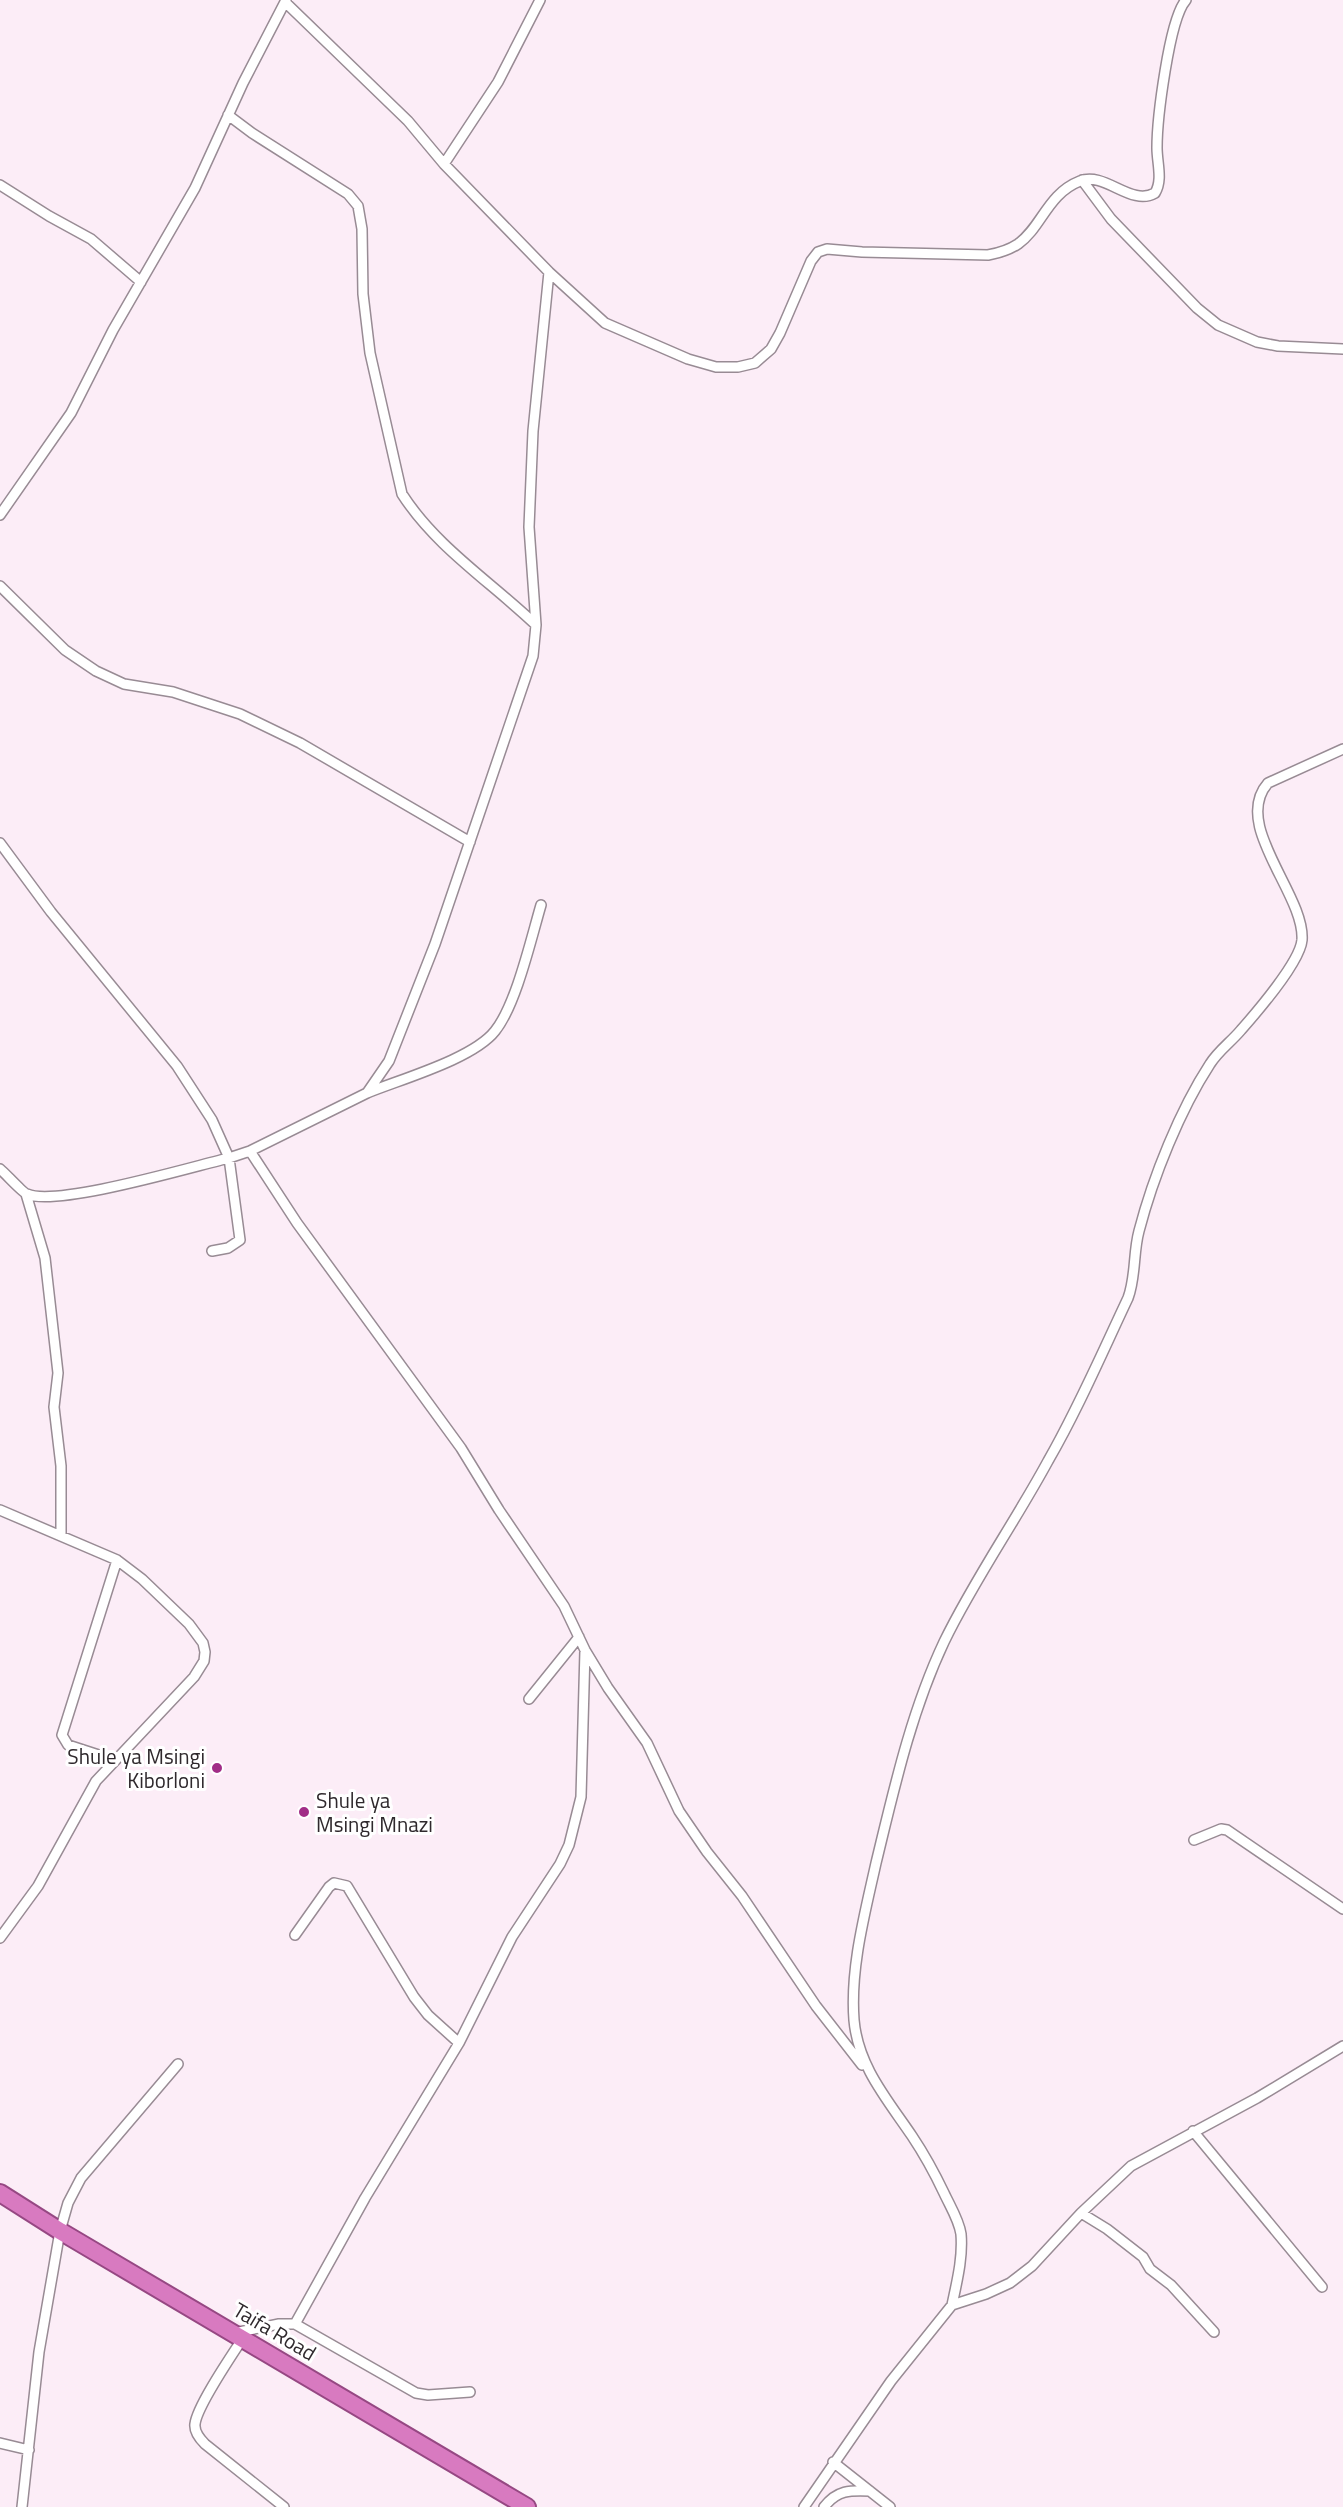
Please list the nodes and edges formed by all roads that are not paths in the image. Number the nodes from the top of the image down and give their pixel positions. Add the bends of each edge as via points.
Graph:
1 (540, 0) edge
2 (1186, 0) edge
3 (285, 1) edge
4 (228, 115) junction
5 (444, 164) junction
6 (1082, 180) junction
7 (0, 185) edge
8 (549, 272) junction
9 (141, 282) junction
10 (1343, 349) edge
11 (0, 515) edge
12 (0, 586) edge
13 (536, 625) junction
14 (1343, 749) edge
15 (470, 842) junction
16 (0, 843) edge
17 (541, 905) dead end
18 (367, 1093) junction
19 (250, 1151) junction
20 (229, 1158) junction
21 (0, 1170) edge
22 (26, 1194) junction
23 (212, 1251) dead end
24 (0, 1510) edge
25 (61, 1535) junction
26 (117, 1560) junction
27 (579, 1637) junction
28 (585, 1650) junction
29 (529, 1699) dead end
30 (114, 1760) junction
31 (1194, 1840) dead end
32 (1343, 1909) edge
33 (295, 1935) dead end
34 (0, 1938) edge
35 (459, 2043) junction
36 (1343, 2046) edge
37 (178, 2064) dead end
38 (867, 2071) junction
39 (1193, 2131) junction
40 (0, 2193) edge
41 (1081, 2213) junction
42 (60, 2231) junction
43 (1322, 2287) dead end
44 (952, 2305) junction
45 (295, 2324) junction
46 (1214, 2332) dead end
47 (238, 2335) junction
48 (470, 2392) dead end
49 (0, 2443) edge
50 (29, 2450) junction
51 (833, 2462) junction
52 (870, 2491) junction
53 (22, 2507) edge
54 (284, 2507) edge
55 (527, 2507) edge
56 (804, 2507) edge
57 (824, 2507) edge
58 (890, 2507) edge

1 - 5 street via 498,82
2 - 6 street via 1173,30 1158,124 1158,189 1145,197 1095,178
3 - 4 street
3 - 5 street via 408,121
4 - 9 street via 195,188
4 - 13 street via 348,194 358,206 370,353 402,494 413,512 465,564
5 - 8 street
6 - 8 street via 1062,190 1021,242 1004,252 818,252 771,349 755,363 738,368 688,359 605,323
6 - 10 street via 1111,219 1218,325 1257,342
7 - 9 street via 92,238
8 - 13 street via 533,431 529,527
9 - 11 street via 59,432
12 - 15 street via 64,650 96,671 124,684 173,692 240,714 300,743
13 - 15 street via 532,656
14 - 38 street via 1268,783 1261,792 1257,811 1297,915 1302,942 1299,952 1286,974 1214,1058 1198,1083 1151,1191 1138,1234 1128,1298 1054,1451 944,1644 914,1722 868,1899 854,1981 857,2041
15 - 18 street via 389,1061
16 - 20 street via 177,1066 212,1120
17 - 18 street via 522,969 494,1033 475,1048
18 - 19 street
19 - 20 street
19 - 27 street via 297,1223 461,1448 564,1606
20 - 22 street via 92,1191 52,1197
20 - 23 street via 240,1240 228,1248
21 - 22 street
22 - 25 street via 45,1258 58,1373 54,1407 61,1466
24 - 25 street
25 - 26 street
26 - 30 street via 62,1735 68,1745
26 - 30 street via 189,1624 205,1652 194,1677
27 - 28 street
27 - 29 street
28 - 35 street via 580,1797 569,1845 512,1937
28 - 38 street via 647,1743 679,1811 816,2006
30 - 34 street via 96,1781 38,1886
31 - 32 street via 1227,1830
33 - 35 street via 328,1887 334,1882 347,1886 414,1997
35 - 45 street via 365,2198
36 - 39 street
37 - 42 street via 81,2178
38 - 44 street via 914,2140 953,2211 960,2232 960,2266
39 - 41 street via 1131,2166
39 - 43 street
40 - 42 highway, Taifa Road
41 - 44 street via 1032,2266 1010,2283
41 - 46 street via 1143,2257 1150,2269 1171,2285
42 - 47 highway, Taifa Road
42 - 50 street via 39,2352
44 - 51 street
45 - 47 street via 279,2324
45 - 48 street via 416,2393
47 - 54 street via 197,2418 196,2433
47 - 55 highway, Taifa Road
49 - 50 street
50 - 53 street
51 - 52 street
51 - 56 street
52 - 57 street via 844,2491
52 - 58 street

